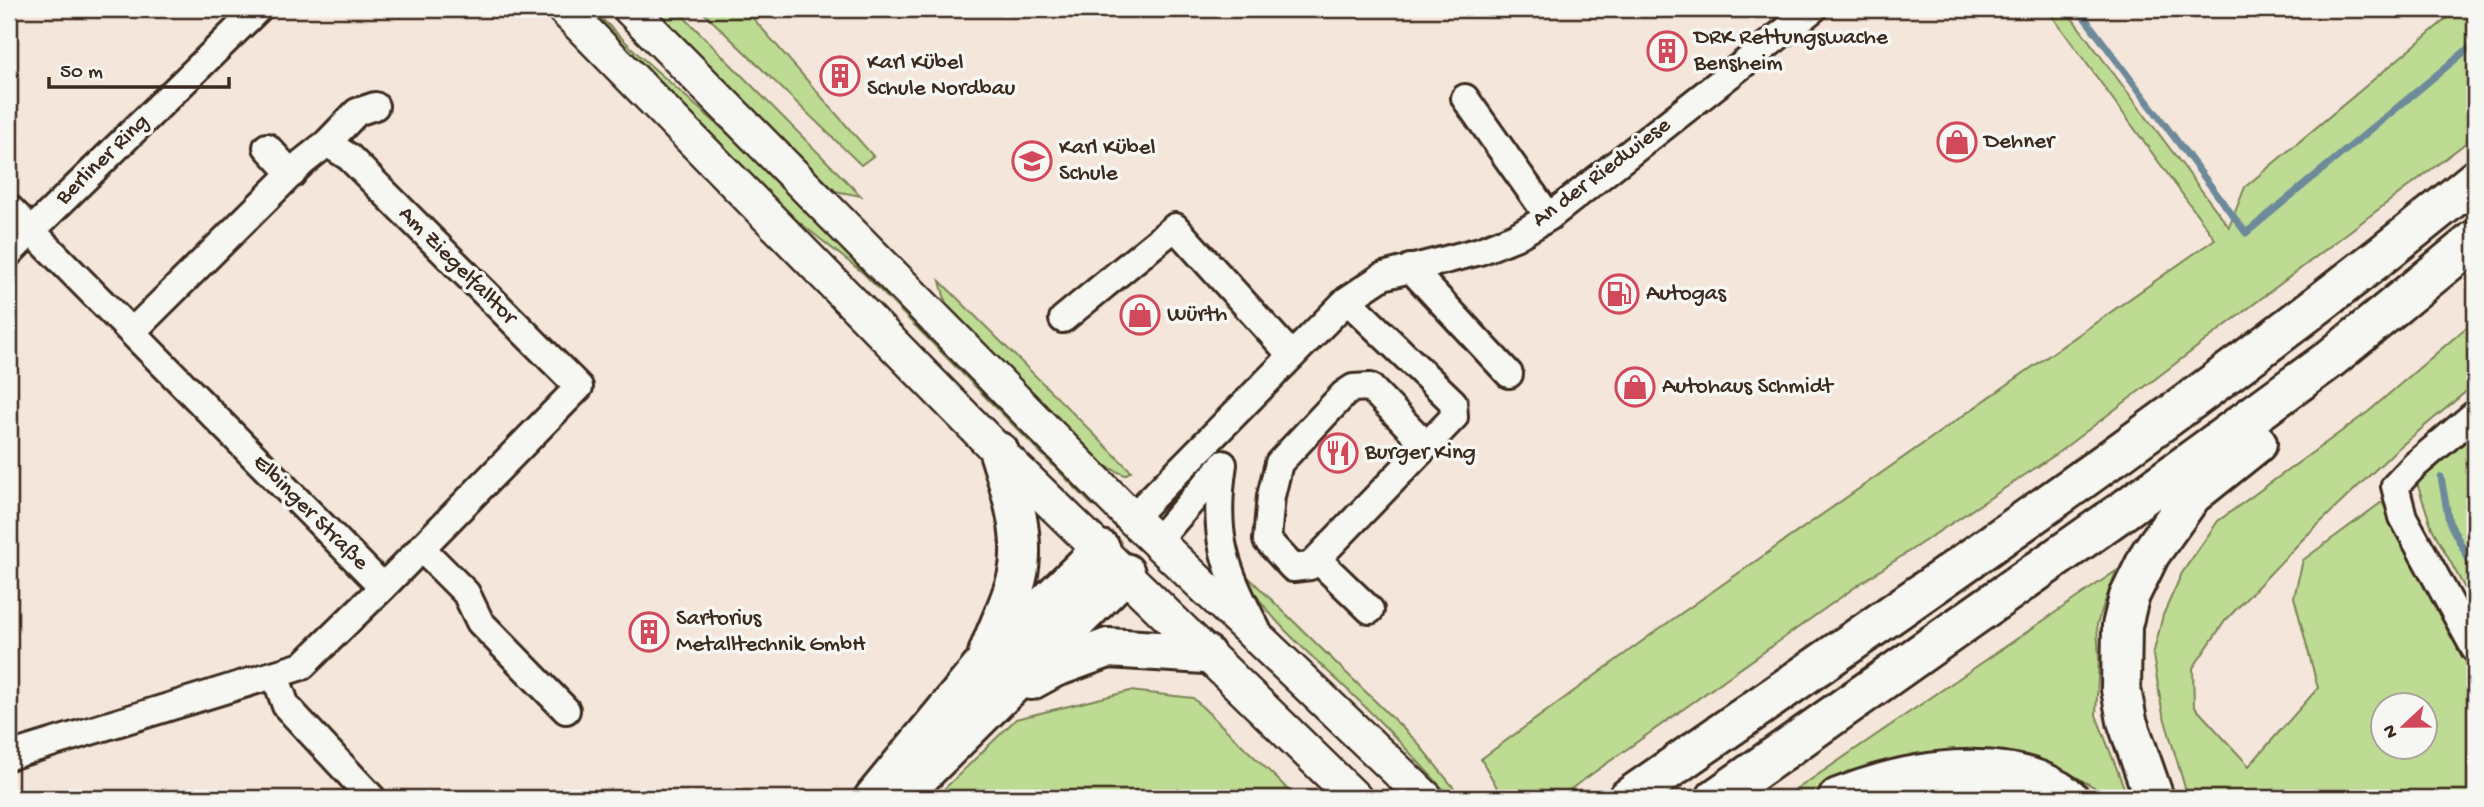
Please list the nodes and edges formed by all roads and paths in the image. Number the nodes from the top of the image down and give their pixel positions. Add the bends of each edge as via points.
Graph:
1 (258, 9) edge
2 (564, 9) edge
3 (630, 9) edge
4 (1813, 9) edge
5 (1465, 98) dead end
6 (375, 106) dead end
7 (272, 141) dead end
8 (327, 143) junction
9 (297, 168) junction
10 (2475, 180) edge
11 (9, 208) edge
12 (1549, 217) junction
13 (32, 230) junction
14 (2475, 240) edge
15 (9, 253) edge
16 (1410, 268) junction
17 (1347, 300) junction
18 (1063, 319) dead end
19 (132, 332) junction
20 (1292, 356) junction
21 (2330, 359) junction
22 (1508, 374) dead end
23 (1246, 405) junction
24 (2475, 414) edge
25 (1427, 446) junction
26 (999, 452) junction
27 (1223, 464) junction
28 (1132, 518) junction
29 (1157, 541) junction
30 (422, 548) junction
31 (1317, 559) junction
32 (1113, 561) junction
33 (383, 587) junction
34 (1370, 610) dead end
35 (1264, 644) junction
36 (2475, 649) edge
37 (1205, 654) junction
38 (275, 675) junction
39 (992, 681) junction
40 (566, 710) dead end
41 (9, 757) edge
42 (372, 798) edge
43 (874, 798) edge
44 (899, 798) edge
45 (1355, 798) edge
46 (1426, 798) edge
47 (1628, 798) edge
48 (1716, 798) edge
49 (1838, 798) edge
50 (2069, 798) edge
51 (2154, 798) edge

1 - 13 street, Berliner Ring
2 - 26 main road
3 - 28 main road
4 - 12 street, An der Riedwiese
5 - 12 street
6 - 8 street via 357,112
7 - 9 street
8 - 9 street
8 - 30 street, Am Ziegelfalltor via 349,158 579,387
9 - 19 street
10 - 47 highway via 2241,363 2062,494
11 - 13 street, Elbinger Straße
12 - 16 street, An der Riedwiese via 1480,251
13 - 15 street, Berliner Ring
13 - 19 street, Elbinger Straße
14 - 21 highway
16 - 17 street, An der Riedwiese via 1383,276
16 - 22 street
17 - 20 street, An der Riedwiese
17 - 25 street via 1453,402 1454,417
18 - 20 street via 1174,227
19 - 33 street, Elbinger Straße
20 - 23 street, An der Riedwiese
21 - 48 highway
21 - 51 highway via 2280,424 2192,495 2138,575 2122,626 2121,689 2127,721
23 - 27 street, An der Riedwiese
23 - 28 street, An der Riedwiese
24 - 36 street via 2395,486 2403,517
25 - 31 street
25 - 31 street via 1370,387 1344,394 1279,463 1271,496 1267,540 1293,568 1310,566
26 - 32 main road
26 - 39 highway via 1020,553
27 - 29 street, An der Riedwiese
27 - 35 street, An der Riedwiese via 1218,530 1237,591
28 - 29 main road
28 - 32 main road
29 - 32 main road
29 - 35 main road
30 - 33 street, Am Ziegelfalltor
30 - 40 street via 466,593 480,622
31 - 34 street
32 - 37 main road
32 - 39 highway
33 - 38 street, Elbinger Straße via 302,666
35 - 46 main road
37 - 39 highway via 1108,649 1053,668
37 - 45 main road
38 - 41 street, Elbinger Straße
38 - 42 street via 286,706
39 - 43 highway
39 - 44 highway
49 - 50 highway via 1927,772 1978,769 2030,778

